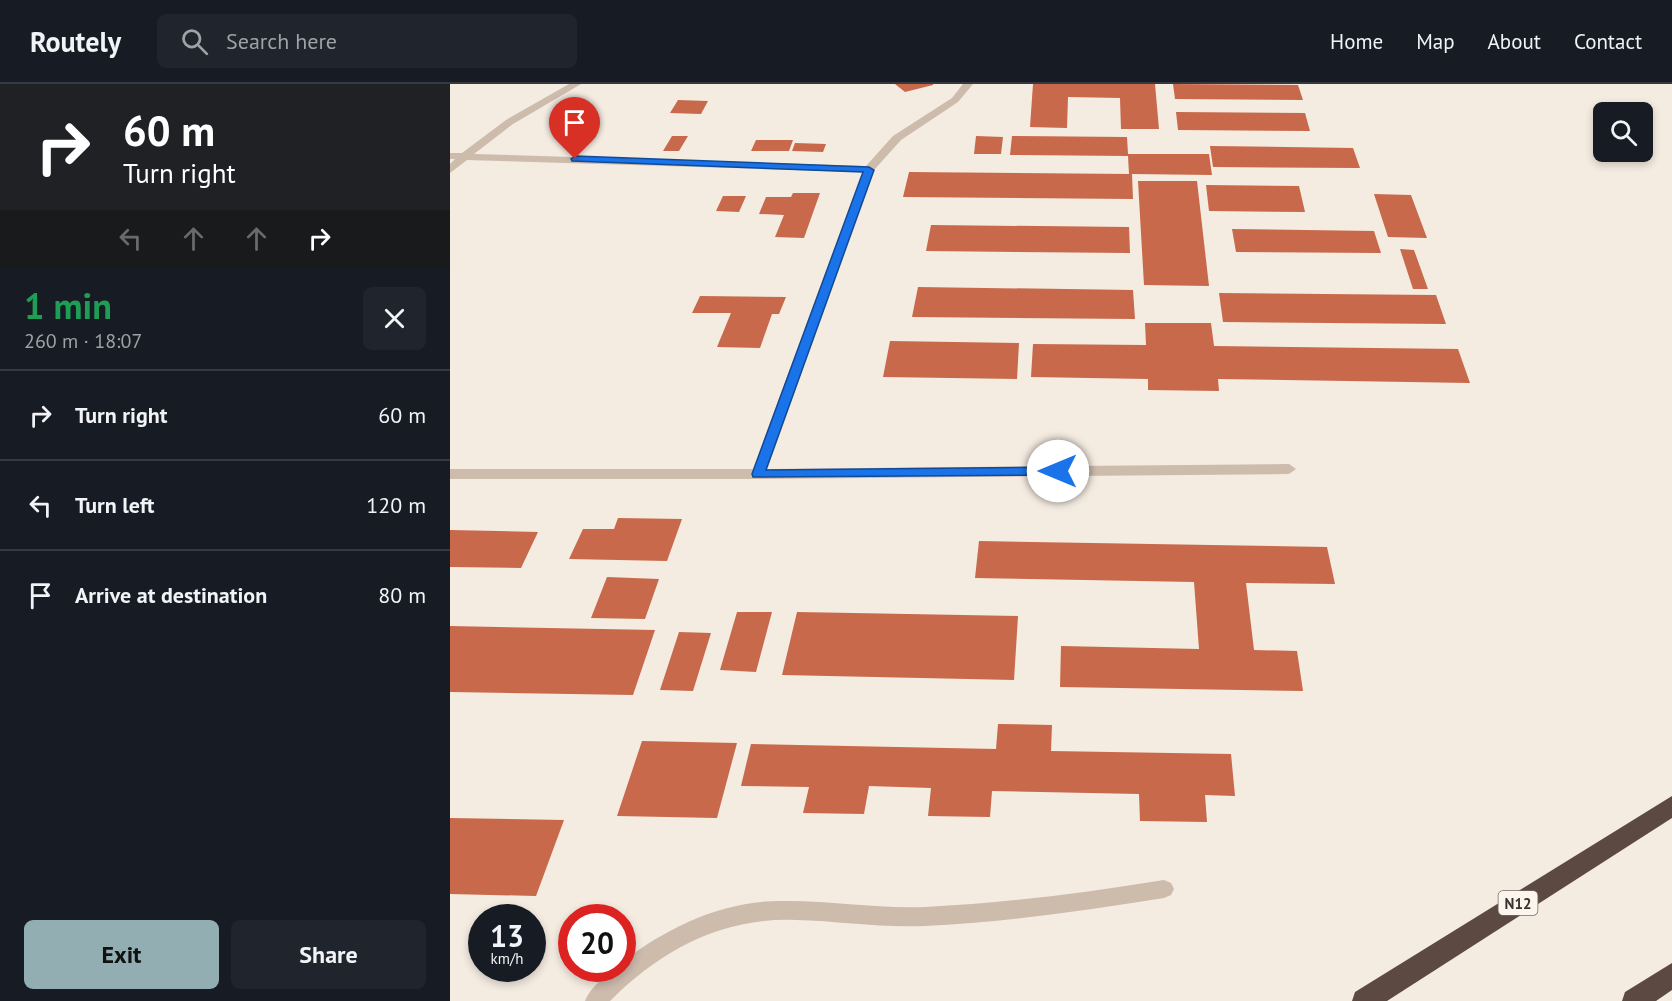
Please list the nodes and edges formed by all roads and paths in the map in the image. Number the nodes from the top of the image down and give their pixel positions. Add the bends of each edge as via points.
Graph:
1 (576, 84) edge
2 (968, 84) edge
3 (450, 156) edge
4 (464, 156) junction
5 (450, 170) edge
6 (869, 170) junction
7 (1289, 469) dead end
8 (450, 474) edge
9 (758, 474) junction
10 (1672, 806) edge
11 (1164, 889) dead end
12 (1672, 975) edge
13 (595, 1001) edge
14 (1364, 1001) edge
15 (1634, 1001) edge

1 - 4 lane via 516,118
2 - 6 lane via 955,100 897,138
3 - 4 lane
4 - 5 lane
4 - 6 lane
6 - 9 lane
7 - 9 lane
8 - 9 lane
10 - 14 highway, N12
11 - 13 lane via 1084,903 959,915 882,917 786,911 721,918 656,950 618,977
12 - 15 highway

